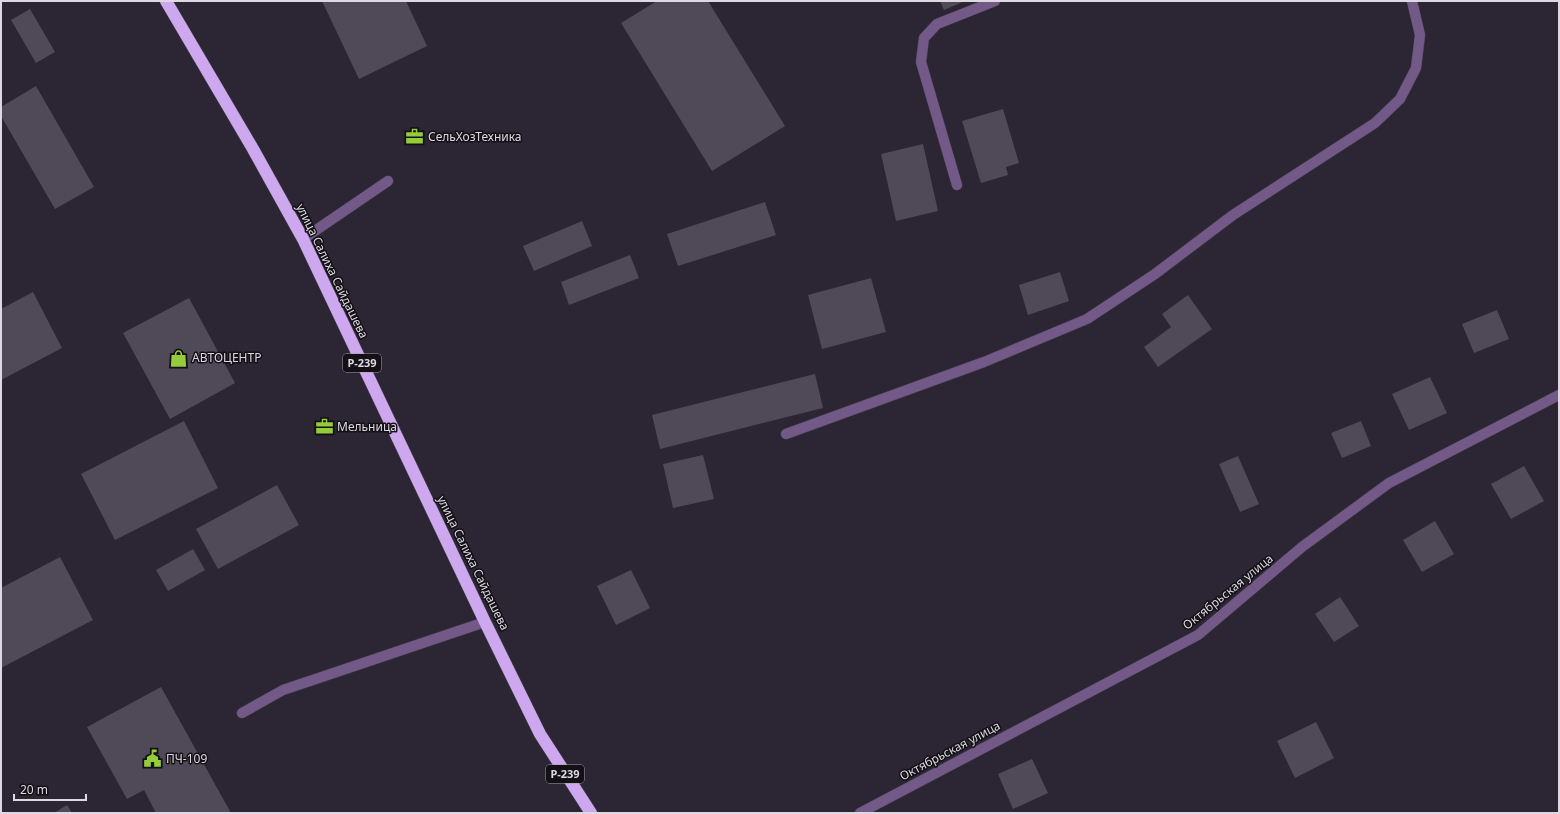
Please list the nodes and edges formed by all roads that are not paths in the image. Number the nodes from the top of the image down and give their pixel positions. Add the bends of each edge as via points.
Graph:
1 (166, 1) edge
2 (995, 1) edge
3 (1412, 1) edge
4 (388, 181) dead end
5 (957, 185) dead end
6 (303, 239) junction
7 (1559, 395) edge
8 (786, 434) dead end
9 (485, 622) junction
10 (242, 713) dead end
11 (591, 813) edge
12 (860, 813) edge

1 - 6 highway, улица Салиха Сайдашева / Р-239
2 - 5 street via 937,24 924,38 921,62
3 - 8 street via 1420,35 1416,68 1400,98 1375,123 1233,214 1155,274 1087,319 984,362
4 - 6 street
6 - 9 highway, улица Салиха Сайдашева / Р-239
7 - 12 street, Октябрьская улица via 1389,483 1302,548 1198,635
9 - 10 street via 283,690
9 - 11 highway, улица Салиха Сайдашева / Р-239 via 540,734

